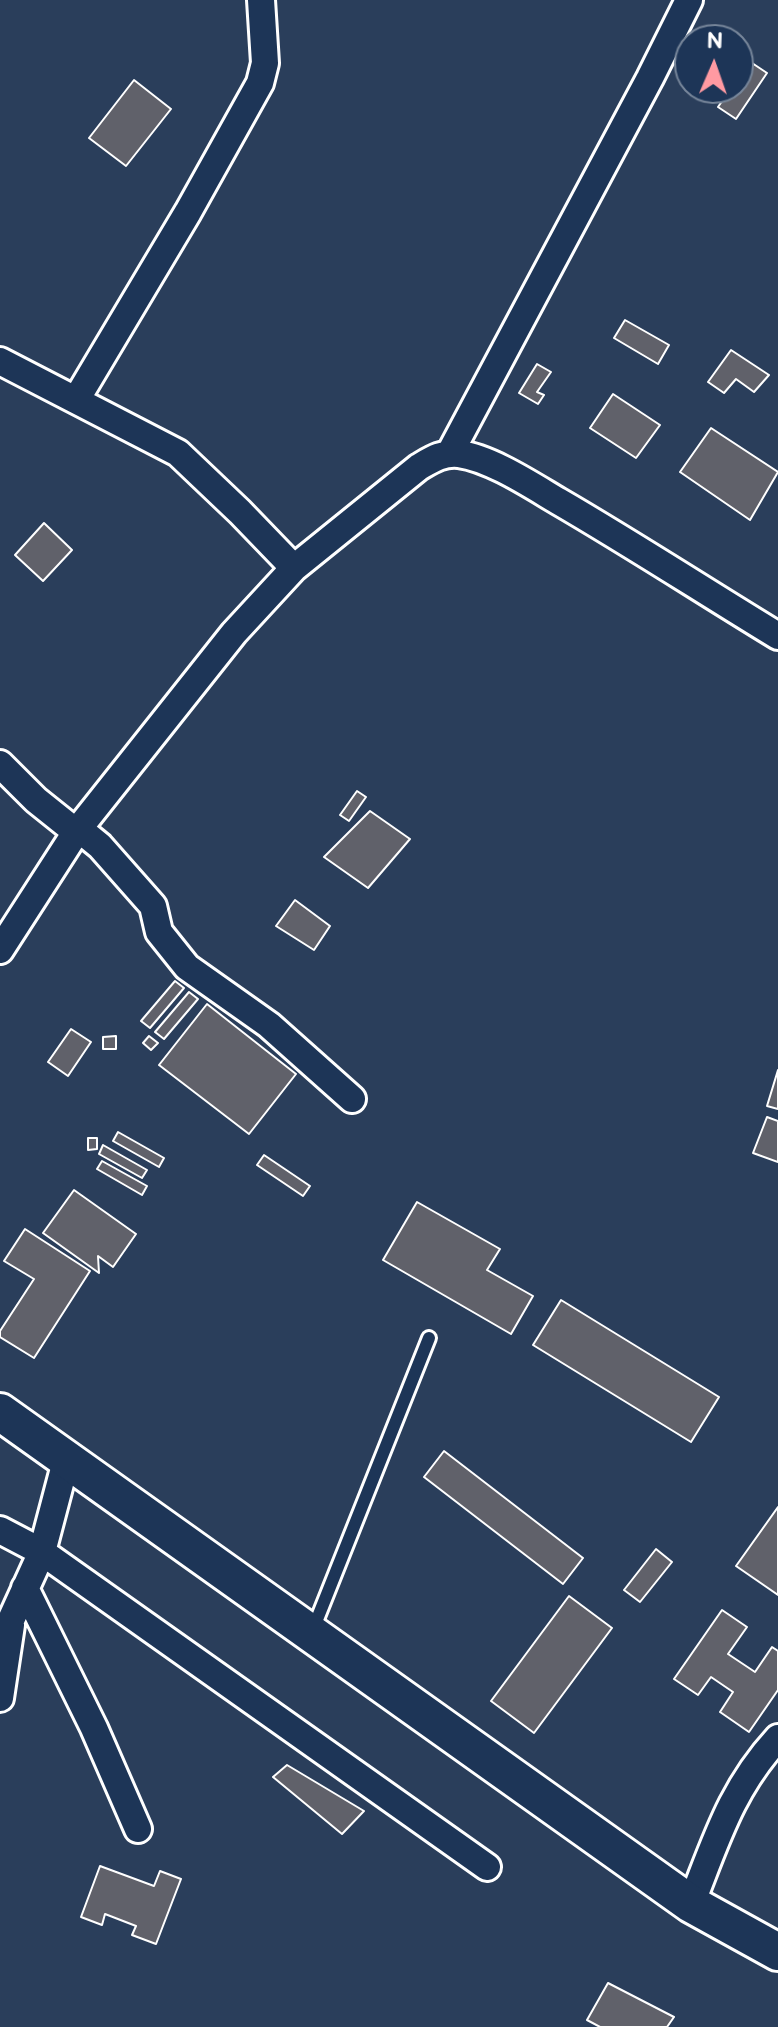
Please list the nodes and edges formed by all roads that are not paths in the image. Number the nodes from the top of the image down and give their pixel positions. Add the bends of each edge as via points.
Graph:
1 (261, 0) edge
2 (689, 0) edge
3 (0, 361) edge
4 (76, 400) junction
5 (450, 453) junction
6 (294, 568) junction
7 (778, 636) edge
8 (0, 764) edge
9 (77, 830) junction
10 (0, 950) edge
11 (352, 1099) dead end
12 (429, 1338) dead end
13 (0, 1412) edge
14 (66, 1461) junction
15 (0, 1530) edge
16 (42, 1552) junction
17 (25, 1588) junction
18 (13, 1614) junction
19 (311, 1635) junction
20 (0, 1644) edge
21 (0, 1698) edge
22 (778, 1738) edge
23 (138, 1829) dead end
24 (487, 1867) dead end
25 (691, 1904) junction
26 (778, 1952) edge

1 - 4 street via 265,63 260,83
2 - 5 street
3 - 4 street
4 - 6 street via 178,453
5 - 6 street via 419,467
5 - 7 street via 474,457 532,486
6 - 9 street via 187,690
8 - 9 street
9 - 10 street
9 - 11 street via 100,846 153,906 159,932 187,967 269,1025
12 - 19 lane
13 - 14 street
14 - 16 street
14 - 19 street
15 - 16 street
16 - 17 street
16 - 24 street
17 - 18 street
17 - 23 street
18 - 20 street
18 - 21 street
19 - 25 street
22 - 25 street via 743,1780
25 - 26 street

